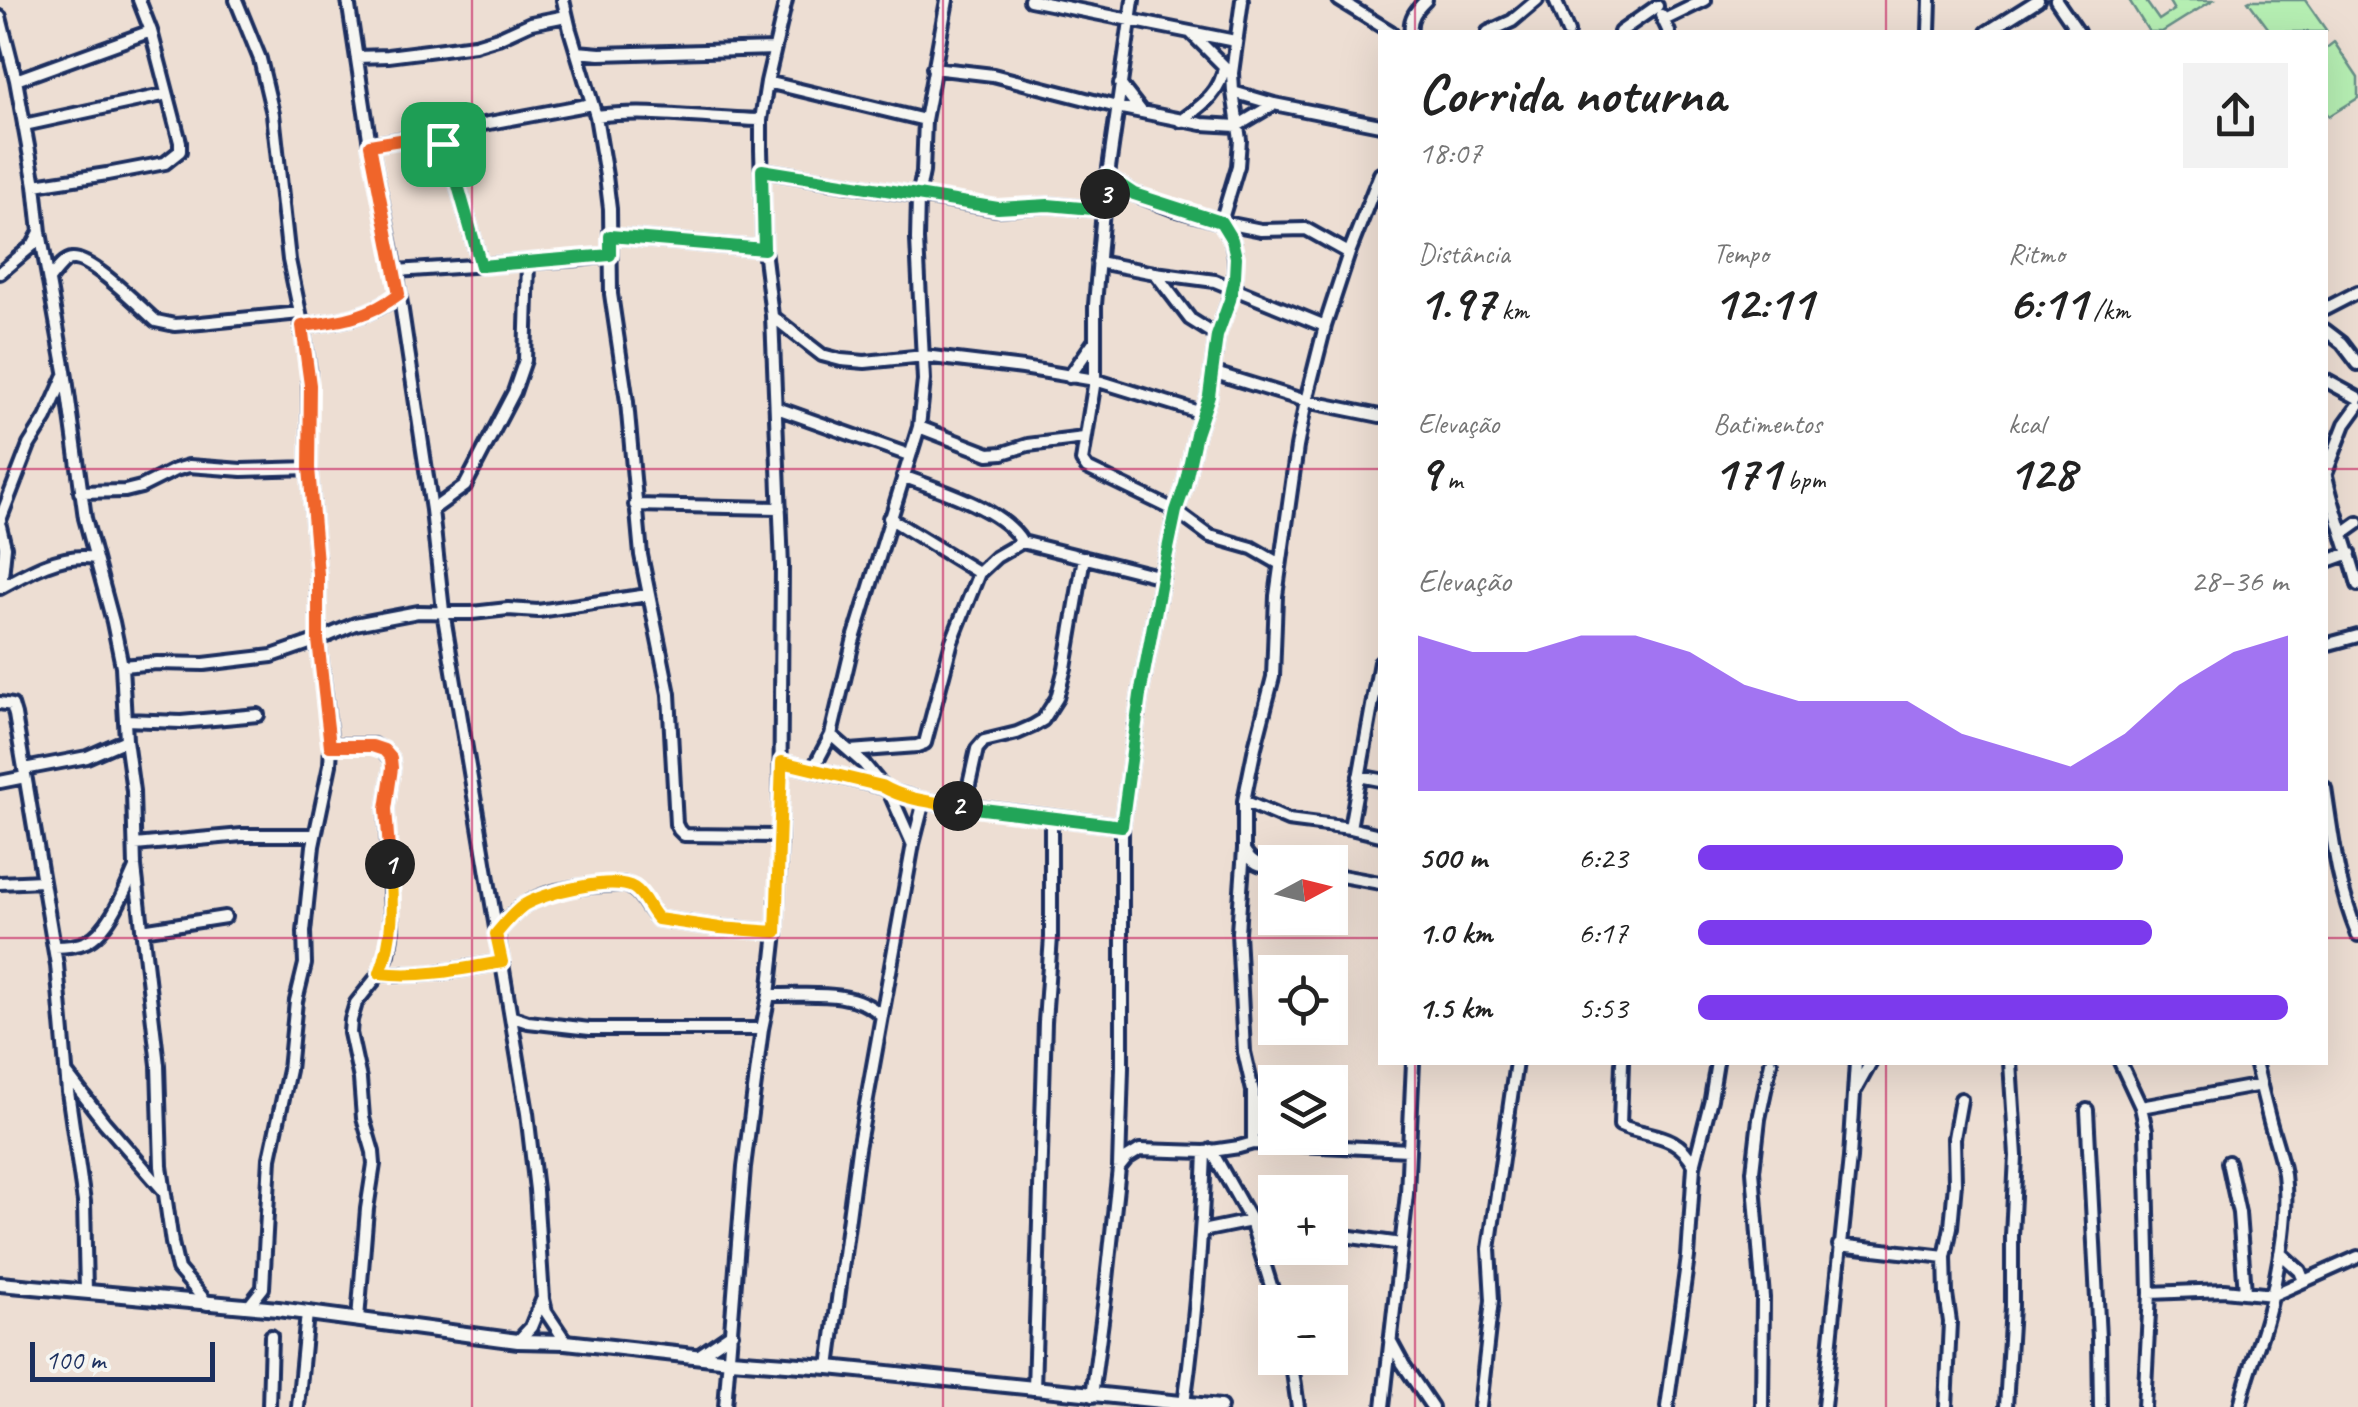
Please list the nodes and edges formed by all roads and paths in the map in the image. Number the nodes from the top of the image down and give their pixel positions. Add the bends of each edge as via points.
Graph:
1 (139, 0) edge
2 (236, 0) edge
3 (348, 0) edge
4 (563, 0) edge
5 (786, 0) edge
6 (947, 0) edge
7 (1030, 0) edge
8 (1132, 0) edge
9 (1242, 0) edge
10 (1339, 0) edge
11 (1426, 0) edge
12 (1537, 0) edge
13 (1555, 0) edge
14 (1705, 0) edge
15 (1930, 0) edge
16 (2038, 0) edge
17 (2056, 0) edge
18 (1656, 3) edge
19 (566, 16) junction
20 (0, 17) edge
21 (1128, 19) junction
22 (1664, 20) junction
23 (1388, 30) edge
24 (1411, 30) edge
25 (1492, 30) edge
26 (1567, 30) edge
27 (1622, 30) edge
28 (1669, 30) edge
29 (1929, 30) edge
30 (1989, 30) edge
31 (2077, 30) edge
32 (151, 31) junction
33 (1192, 34) junction
34 (1236, 41) junction
35 (774, 49) junction
36 (577, 52) junction
37 (356, 57) junction
38 (933, 68) junction
39 (1228, 70) junction
40 (16, 80) junction
41 (767, 82) junction
42 (1120, 84) junction
43 (1232, 92) junction
44 (167, 94) junction
45 (1274, 104) junction
46 (1117, 107) junction
47 (594, 110) junction
48 (1142, 112) junction
49 (761, 120) junction
50 (925, 120) junction
51 (1181, 121) junction
52 (24, 124) junction
53 (1378, 125) edge
54 (1238, 126) junction
55 (436, 134) junction
56 (370, 145) junction
57 (762, 170) junction
58 (1107, 176) junction
59 (1378, 179) edge
60 (35, 185) junction
61 (918, 197) junction
62 (1104, 210) junction
63 (1221, 222) junction
64 (40, 232) junction
65 (610, 236) junction
66 (764, 249) junction
67 (1349, 253) junction
68 (610, 255) junction
69 (1098, 262) junction
70 (528, 263) junction
71 (481, 266) junction
72 (396, 271) junction
73 (0, 273) edge
74 (1155, 273) junction
75 (49, 280) junction
76 (1232, 288) junction
77 (2358, 292) edge
78 (399, 294) junction
79 (2328, 308) edge
80 (300, 314) junction
81 (772, 316) junction
82 (302, 326) junction
83 (1324, 326) junction
84 (2328, 332) edge
85 (1217, 336) junction
86 (1094, 342) junction
87 (924, 356) junction
88 (2358, 364) edge
89 (65, 371) junction
90 (1212, 372) junction
91 (1069, 377) junction
92 (1094, 380) junction
93 (2328, 382) edge
94 (1306, 400) junction
95 (2358, 402) edge
96 (777, 408) junction
97 (1202, 413) junction
98 (1378, 416) edge
99 (919, 427) junction
100 (1084, 438) junction
101 (909, 455) junction
102 (2328, 465) edge
103 (309, 468) junction
104 (903, 476) junction
105 (80, 492) junction
106 (2328, 502) edge
107 (635, 506) junction
108 (780, 508) junction
109 (432, 510) junction
110 (1176, 511) junction
111 (890, 518) junction
112 (0, 523) edge
113 (2358, 523) edge
114 (2344, 533) junction
115 (1022, 542) junction
116 (2350, 553) junction
117 (1084, 557) junction
118 (95, 558) junction
119 (2328, 561) edge
120 (1280, 564) junction
121 (979, 573) junction
122 (1162, 577) junction
123 (2358, 585) edge
124 (1, 587) edge
125 (648, 595) junction
126 (443, 611) junction
127 (2358, 636) edge
128 (318, 640) junction
129 (2328, 644) edge
130 (122, 666) junction
131 (1378, 673) edge
132 (0, 703) edge
133 (258, 716) dead end
134 (125, 720) junction
135 (831, 735) junction
136 (126, 740) junction
137 (330, 746) junction
138 (850, 751) junction
139 (782, 762) junction
140 (813, 768) junction
141 (24, 773) junction
142 (1359, 776) junction
143 (1378, 780) edge
144 (0, 782) edge
145 (886, 789) junction
146 (924, 801) junction
147 (1244, 801) junction
148 (964, 807) junction
149 (2328, 815) edge
150 (1051, 818) junction
151 (1122, 826) junction
152 (1350, 828) junction
153 (314, 835) junction
154 (1378, 835) edge
155 (780, 836) junction
156 (912, 844) junction
157 (135, 845) junction
158 (1244, 849) junction
159 (1258, 865) edge
160 (135, 867) junction
161 (1348, 877) edge
162 (42, 881) junction
163 (0, 883) edge
164 (1378, 883) edge
165 (225, 918) dead end
166 (142, 930) junction
167 (776, 932) junction
168 (496, 934) junction
169 (2358, 934) edge
170 (54, 947) junction
171 (502, 962) junction
172 (380, 973) junction
173 (770, 995) junction
174 (881, 1015) junction
175 (513, 1017) junction
176 (762, 1029) junction
177 (1413, 1065) edge
178 (1516, 1065) edge
179 (1622, 1065) edge
180 (1716, 1065) edge
181 (1770, 1065) edge
182 (1856, 1065) edge
183 (1870, 1065) edge
184 (2010, 1065) edge
185 (2121, 1065) edge
186 (2256, 1065) edge
187 (66, 1073) junction
188 (2261, 1085) junction
189 (1853, 1094) junction
190 (1961, 1099) dead end
191 (2140, 1107) junction
192 (2087, 1110) dead end
193 (1253, 1142) junction
194 (1409, 1150) junction
195 (1208, 1151) junction
196 (2228, 1162) dead end
197 (1694, 1166) junction
198 (1118, 1168) junction
199 (164, 1192) junction
200 (1251, 1221) junction
201 (1258, 1222) edge
202 (1202, 1231) junction
203 (1348, 1237) edge
204 (1401, 1244) junction
205 (1840, 1245) junction
206 (2280, 1253) junction
207 (2358, 1256) edge
208 (1945, 1257) junction
209 (184, 1278) junction
210 (2304, 1281) junction
211 (0, 1284) edge
212 (1271, 1285) edge
213 (263, 1288) junction
214 (86, 1291) junction
215 (2245, 1292) junction
216 (2150, 1293) junction
217 (2273, 1295) junction
218 (542, 1299) junction
219 (172, 1300) junction
220 (208, 1304) junction
221 (248, 1307) junction
222 (278, 1309) junction
223 (308, 1313) junction
224 (358, 1319) junction
225 (732, 1333) junction
226 (271, 1336) dead end
227 (1390, 1339) junction
228 (518, 1341) junction
229 (566, 1342) junction
230 (698, 1356) junction
231 (730, 1360) junction
232 (829, 1367) junction
233 (1293, 1375) edge
234 (1034, 1389) junction
235 (1092, 1396) junction
236 (1184, 1404) junction
237 (269, 1407) edge
238 (298, 1407) edge
239 (725, 1407) edge
240 (1220, 1407) edge
241 (1298, 1407) edge
242 (1383, 1407) edge
243 (1432, 1407) edge
244 (1480, 1407) edge
245 (1667, 1407) edge
246 (1762, 1407) edge
247 (1824, 1407) edge
248 (1946, 1407) edge
249 (2006, 1407) edge
250 (2100, 1407) edge
251 (2144, 1407) edge
252 (2240, 1407) edge

1 - 32 street
2 - 80 street via 272,104
3 - 37 street
4 - 19 street
5 - 35 street
6 - 38 street
7 - 21 street
8 - 21 street
9 - 34 street
10 - 23 street
11 - 24 street
12 - 25 street
13 - 26 street
14 - 22 street
15 - 29 street
16 - 30 street
17 - 31 street
18 - 22 street
18 - 27 street
19 - 36 street
19 - 37 street via 475,45
20 - 40 street
21 - 33 street
21 - 42 street
22 - 28 street
32 - 40 street
32 - 44 street
33 - 34 street
33 - 39 street
34 - 39 street
35 - 36 street
35 - 41 street
36 - 47 street
37 - 56 street
38 - 46 street via 993,75
38 - 50 street
39 - 43 street
39 - 51 street via 1205,104
40 - 52 street
41 - 49 street
41 - 50 street
42 - 46 street
42 - 48 street
43 - 45 street
43 - 54 street
44 - 52 street
44 - 60 street via 180,151 166,163
45 - 53 street
45 - 54 street
46 - 48 street
46 - 58 street
47 - 49 street
47 - 55 street
47 - 65 street
48 - 51 street
49 - 57 street
50 - 61 street
51 - 54 street
52 - 60 street
54 - 63 street via 1238,166
55 - 56 street
55 - 71 street via 449,154
56 - 72 street
57 - 61 street
57 - 66 street
58 - 62 street
58 - 63 street via 1134,194
59 - 67 street
60 - 64 street
61 - 62 street via 998,208
61 - 87 street
62 - 69 street
63 - 67 street via 1306,229
63 - 76 street via 1236,257
64 - 73 street
64 - 75 street
65 - 66 street
65 - 68 street
66 - 81 street
67 - 83 street
68 - 70 street
68 - 107 street
69 - 74 street
69 - 86 street
70 - 71 street
70 - 109 street via 525,360 514,392 465,486
71 - 72 street
72 - 78 street
74 - 76 street
74 - 85 street via 1190,319
75 - 80 street via 76,259 116,282 164,324
75 - 89 street
76 - 83 street
76 - 85 street
77 - 79 street
78 - 82 street via 370,313
78 - 109 street
80 - 82 street
81 - 87 street via 822,355 841,360
81 - 96 street
82 - 103 street via 310,385
83 - 94 street
84 - 88 street
85 - 90 street
86 - 91 street
86 - 92 street
87 - 91 street
87 - 99 street
89 - 105 street
89 - 112 street
90 - 94 street
90 - 97 street
91 - 92 street
92 - 97 street
92 - 100 street
93 - 95 street
94 - 98 street
94 - 120 street
95 - 102 street
96 - 101 street
96 - 108 street
97 - 110 street
99 - 100 street via 989,454
99 - 101 street
100 - 110 street via 1087,468
101 - 104 street
103 - 105 street via 189,466 141,487
103 - 128 street
104 - 111 street
104 - 115 street via 991,514
105 - 118 street
106 - 114 street
107 - 108 street
107 - 125 street
108 - 139 street
109 - 126 street
110 - 120 street via 1210,536
110 - 122 street
111 - 121 street
111 - 135 street
112 - 124 street via 6,547
113 - 114 street
114 - 116 street
115 - 117 street
115 - 121 street
116 - 119 street
116 - 123 street
117 - 122 street
117 - 148 street via 1056,698 1043,720 976,749
118 - 124 street via 71,557
118 - 130 street
120 - 147 street via 1273,677
121 - 138 street via 952,641 925,743
122 - 151 street
125 - 126 street via 538,612
125 - 155 street via 668,694 678,830
126 - 128 street via 355,624
126 - 168 street
127 - 129 street
128 - 130 street via 272,656
128 - 137 street
130 - 134 street
131 - 142 street
132 - 141 street via 12,704
133 - 134 street
134 - 136 street
135 - 138 street
135 - 140 street
136 - 141 street
136 - 157 street
137 - 153 street
137 - 172 street via 372,746 391,758 386,809 392,930
138 - 145 street
139 - 140 street
139 - 155 street
140 - 145 street
141 - 144 street
141 - 162 street
142 - 143 street
142 - 152 street
145 - 146 street
145 - 156 street
146 - 148 street
146 - 156 street
147 - 152 street via 1288,820
147 - 158 street
148 - 150 street
149 - 169 street
150 - 151 street
150 - 234 street
151 - 198 street
152 - 154 street
153 - 157 street
153 - 213 street via 305,964 270,1158
155 - 167 street
156 - 174 street
157 - 160 street
158 - 159 street
158 - 193 street via 1238,932
160 - 166 street
160 - 170 street via 99,932 88,942
161 - 164 street
162 - 163 street
162 - 170 street
165 - 166 street
166 - 199 street
167 - 168 street via 658,919 623,884 536,898
167 - 173 street
168 - 171 street
170 - 187 street
171 - 172 street via 425,974
171 - 175 street
172 - 224 street via 356,1003 350,1033 374,1164
173 - 174 street via 862,1001
173 - 176 street
174 - 232 street
175 - 176 street via 590,1029
175 - 218 street via 536,1190
176 - 225 street
177 - 194 street
178 - 244 street via 1489,1249 1492,1300
179 - 197 street via 1620,1126 1674,1141
180 - 197 street
181 - 246 street via 1754,1171
182 - 189 street
183 - 189 street
184 - 249 street via 2016,1156
185 - 191 street
186 - 188 street
187 - 199 street
187 - 214 street via 84,1202
188 - 191 street
188 - 206 street via 2284,1176
189 - 205 street
190 - 208 street
191 - 216 street
192 - 250 street
193 - 194 street
193 - 195 street
194 - 204 street
195 - 198 street via 1140,1150
195 - 200 street
195 - 202 street
196 - 215 street via 2240,1213
197 - 245 street
198 - 235 street
199 - 209 street
200 - 201 street
200 - 202 street
200 - 212 street
202 - 236 street
203 - 204 street
204 - 227 street
205 - 208 street
205 - 247 street
206 - 210 street
206 - 217 street
207 - 210 street
208 - 248 street
209 - 219 street
209 - 220 street
210 - 217 street
211 - 214 street
213 - 221 street
213 - 222 street
214 - 219 street
215 - 216 street
215 - 217 street
216 - 251 street
217 - 252 street
218 - 228 street
218 - 229 street
219 - 220 street
220 - 221 street
221 - 222 street
222 - 223 street
223 - 224 street
223 - 238 street
224 - 228 street
225 - 230 street
225 - 231 street
226 - 237 street
227 - 242 street
227 - 243 street
228 - 229 street
229 - 230 street
230 - 231 street
231 - 232 street
231 - 239 street
232 - 234 street
233 - 241 street
234 - 235 street
235 - 236 street
236 - 240 street

